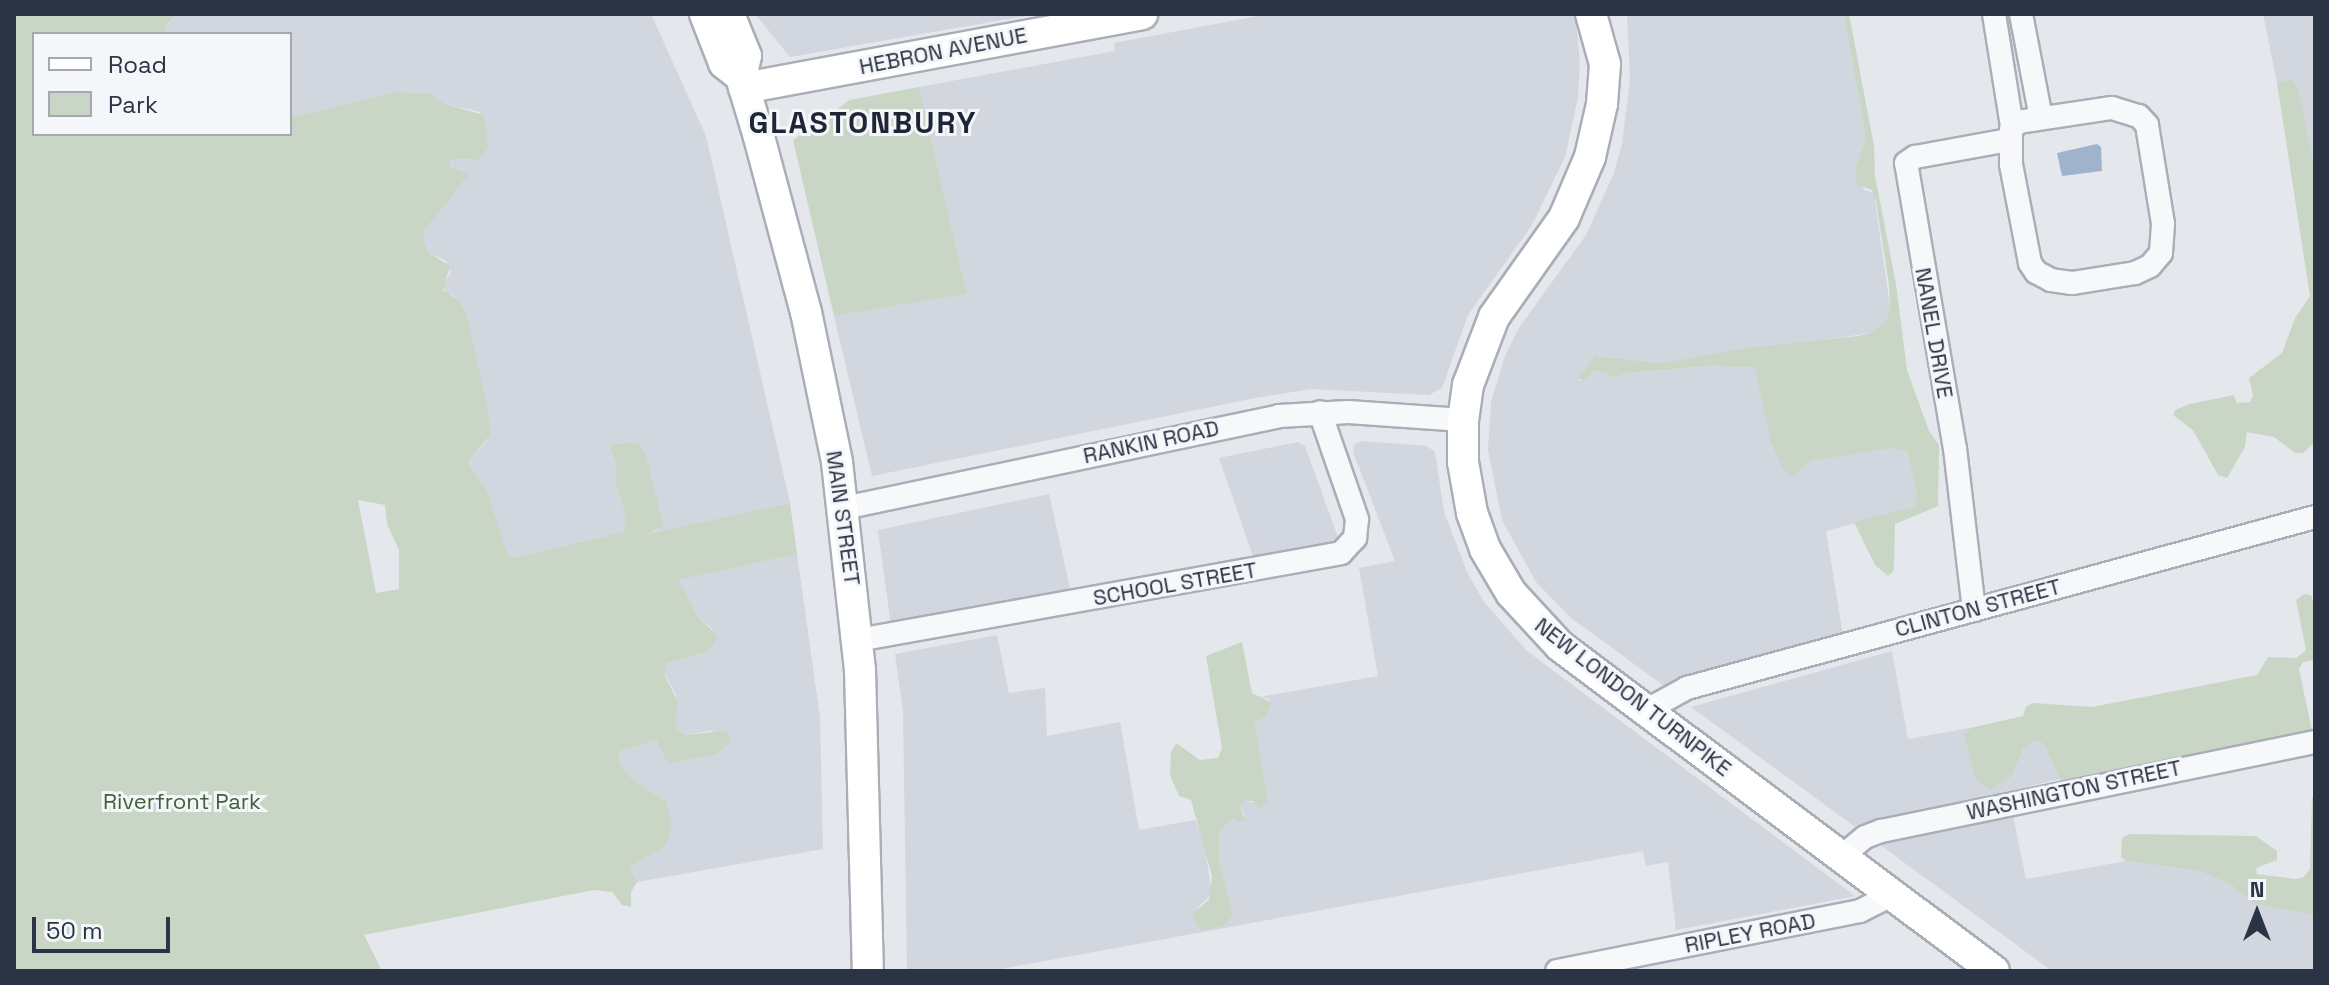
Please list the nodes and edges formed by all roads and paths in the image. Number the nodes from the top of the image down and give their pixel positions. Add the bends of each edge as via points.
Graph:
1 (705, 14) edge
2 (729, 14) edge
3 (1142, 14) edge
4 (1591, 14) edge
5 (1609, 14) edge
6 (1994, 14) edge
7 (2021, 14) edge
8 (1605, 58) junction
9 (742, 83) junction
10 (2041, 118) junction
11 (2010, 134) junction
12 (1320, 412) junction
13 (1463, 420) junction
14 (844, 508) junction
15 (2315, 517) edge
16 (1974, 610) junction
17 (858, 640) junction
18 (1645, 711) junction
19 (2315, 742) edge
20 (1841, 857) junction
21 (1892, 895) junction
22 (868, 971) edge
23 (1557, 971) edge
24 (1994, 971) edge

1 - 9 main road, MAIN STREET via 724,63
2 - 9 main road, MAIN STREET via 746,56
3 - 9 main road, HEBRON AVENUE
4 - 8 main road, NEW LONDON TURNPIKE
5 - 8 main road, NEW LONDON TURNPIKE
6 - 11 street, NANEL DRIVE
7 - 10 street
8 - 13 main road, NEW LONDON TURNPIKE via 1602,104 1586,169 1564,218 1506,297 1484,338
9 - 14 main road, MAIN STREET via 806,312
10 - 11 street, NANEL DRIVE via 2018,122
10 - 11 street, NANEL DRIVE via 2112,108 2145,121 2164,234 2161,253 2150,266 2072,283 2036,272 2027,254
11 - 16 street, NANEL DRIVE via 1906,163 1955,449
12 - 13 street, RANKIN ROAD
12 - 14 street, RANKIN ROAD via 1208,429
12 - 17 street, SCHOOL STREET via 1357,519 1349,547 1329,557
13 - 18 main road, NEW LONDON TURNPIKE via 1467,491 1497,572 1545,632
14 - 17 main road, MAIN STREET
15 - 16 street, CLINTON STREET
16 - 18 street, CLINTON STREET via 1687,688
17 - 22 main road, MAIN STREET
18 - 20 main road, NEW LONDON TURNPIKE
19 - 20 street, WASHINGTON STREET via 1881,831
20 - 21 main road, NEW LONDON TURNPIKE
21 - 23 street, RIPLEY ROAD via 1860,911
21 - 24 main road, NEW LONDON TURNPIKE

